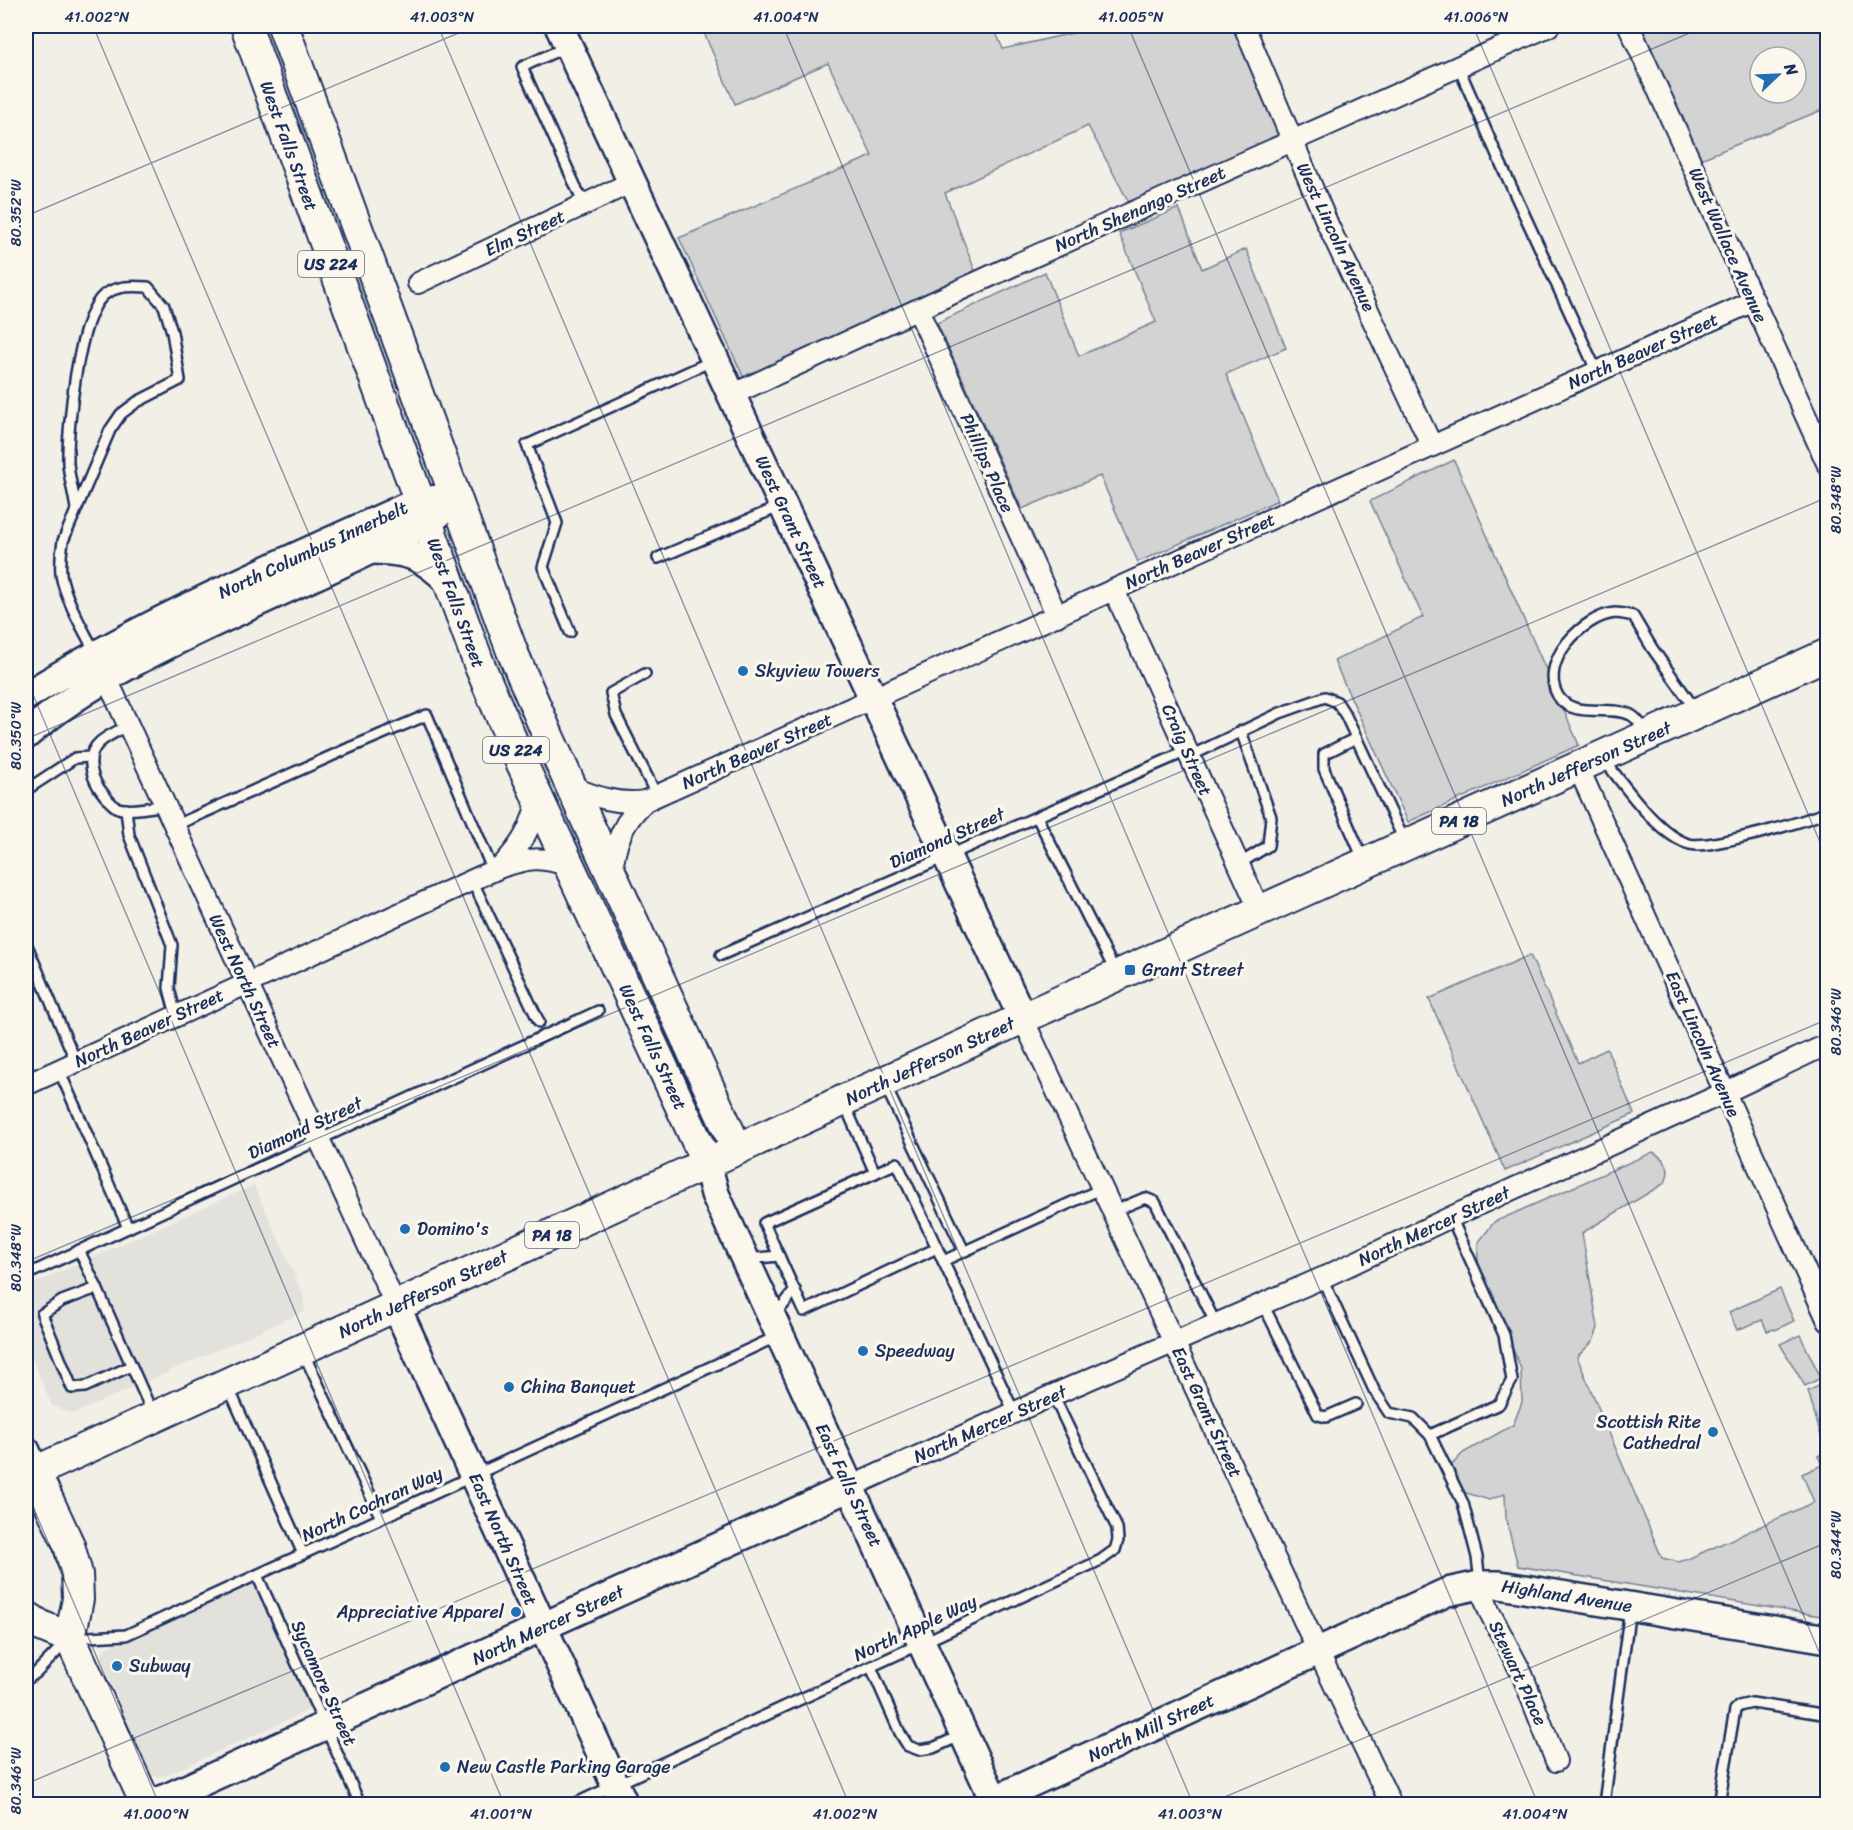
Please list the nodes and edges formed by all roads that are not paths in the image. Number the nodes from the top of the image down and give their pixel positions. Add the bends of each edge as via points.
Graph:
1 (246, 26) edge
2 (283, 26) edge
3 (1244, 26) edge
4 (1549, 26) edge
5 (1629, 26) edge
6 (563, 36) edge
7 (1458, 66) junction
8 (1293, 142) junction
9 (632, 182) junction
10 (584, 205) junction
11 (418, 283) dead end
12 (1754, 301) junction
13 (918, 310) junction
14 (715, 360) junction
15 (1597, 372) junction
16 (731, 395) junction
17 (1432, 446) junction
18 (1827, 465) edge
19 (456, 498) junction
20 (783, 505) junction
21 (76, 509) junction
22 (423, 513) junction
23 (370, 550) junction
24 (658, 558) dead end
25 (448, 581) junction
26 (1114, 590) junction
27 (1057, 615) junction
28 (570, 632) dead end
29 (1827, 654) edge
30 (101, 666) junction
31 (645, 675) dead end
32 (26, 696) edge
33 (873, 699) junction
34 (1699, 713) junction
35 (128, 725) junction
36 (1241, 731) junction
37 (26, 735) edge
38 (1648, 735) junction
39 (1356, 738) junction
40 (1189, 753) junction
41 (90, 757) junction
42 (1590, 762) junction
43 (572, 787) junction
44 (26, 790) edge
45 (538, 797) junction
46 (651, 799) junction
47 (165, 805) junction
48 (126, 809) junction
49 (1827, 812) edge
50 (1037, 817) junction
51 (174, 826) junction
52 (1406, 845) junction
53 (947, 856) junction
54 (1239, 864) junction
55 (1365, 864) junction
56 (569, 866) junction
57 (497, 869) junction
58 (612, 874) junction
59 (472, 880) junction
60 (1260, 911) junction
61 (26, 943) edge
62 (721, 955) dead end
63 (1117, 976) junction
64 (247, 984) junction
65 (598, 1011) dead end
66 (176, 1016) junction
67 (1023, 1018) junction
68 (540, 1022) dead end
69 (1827, 1044) edge
70 (67, 1066) junction
71 (883, 1082) junction
72 (26, 1085) edge
73 (1724, 1093) junction
74 (843, 1101) junction
75 (319, 1140) junction
76 (737, 1149) junction
77 (707, 1163) junction
78 (875, 1173) junction
79 (1103, 1188) junction
80 (1114, 1211) junction
81 (1451, 1216) junction
82 (128, 1228) junction
83 (937, 1248) junction
84 (80, 1250) junction
85 (964, 1251) junction
86 (779, 1256) junction
87 (746, 1259) junction
88 (943, 1261) junction
89 (26, 1275) edge
90 (1322, 1278) junction
91 (97, 1288) junction
92 (795, 1290) junction
93 (1263, 1304) junction
94 (396, 1306) junction
95 (1827, 1321) edge
96 (1216, 1324) junction
97 (777, 1327) junction
98 (1174, 1343) junction
99 (302, 1349) junction
100 (131, 1366) junction
101 (227, 1384) junction
102 (1053, 1395) junction
103 (1356, 1404) dead end
104 (1014, 1412) junction
105 (154, 1417) junction
106 (1430, 1435) junction
107 (29, 1466) edge
108 (475, 1475) junction
109 (850, 1487) junction
110 (381, 1518) junction
111 (303, 1554) junction
112 (257, 1575) junction
113 (1480, 1585) junction
114 (1630, 1606) junction
115 (26, 1616) edge
116 (543, 1627) junction
117 (70, 1638) junction
118 (1827, 1639) edge
119 (922, 1642) junction
120 (1318, 1651) junction
121 (872, 1667) junction
122 (26, 1680) edge
123 (1827, 1715) edge
124 (325, 1726) junction
125 (963, 1734) junction
126 (1556, 1761) dead end
127 (620, 1795) edge
128 (992, 1803) edge
129 (146, 1804) edge
130 (153, 1804) edge
131 (360, 1804) edge
132 (573, 1804) edge
133 (1391, 1804) edge
134 (1604, 1804) edge
135 (1719, 1804) edge

1 - 22 main road, West Falls Street / US 224
2 - 19 main road, West Falls Street / US 224
3 - 8 street, West Lincoln Avenue
4 - 7 street, North Shenango Street
5 - 12 street, West Wallace Avenue
6 - 9 street, West Grant Street
6 - 10 lane via 522,68
7 - 8 street, North Shenango Street
7 - 15 lane
8 - 13 street, North Shenango Street
8 - 17 street, West Lincoln Avenue
9 - 10 street, Elm Street
9 - 14 street, West Grant Street
10 - 11 street, Elm Street
12 - 15 street, North Beaver Street
12 - 18 street, West Wallace Avenue
13 - 16 street, North Shenango Street
13 - 27 street, Phillips Place
14 - 16 street, West Grant Street
14 - 28 lane via 526,445 557,523 543,567
15 - 17 street, North Beaver Street
16 - 20 street, West Grant Street
17 - 26 street, North Beaver Street
19 - 22 street, North Columbus Innerbelt
19 - 43 main road, West Falls Street / US 224 via 512,651
20 - 24 lane
20 - 33 street, West Grant Street
21 - 21 lane via 110,430 121,414 180,380 164,306 148,286 124,286 104,295 91,312 69,420 68,465
21 - 30 lane via 63,541 61,576
22 - 23 street, North Columbus Innerbelt
22 - 25 main road, West Falls Street / US 224
22 - 30 street, North Columbus Innerbelt via 181,611
23 - 25 street via 415,556
23 - 30 street, North Columbus Innerbelt via 156,650
25 - 45 main road, West Falls Street / US 224 via 483,675
26 - 27 street, North Beaver Street
26 - 40 street, Craig Street
27 - 33 street, North Beaver Street
29 - 34 main road, North Jefferson Street / PA 18
30 - 32 street, North Columbus Innerbelt
30 - 35 street, West North Street
30 - 37 street, North Columbus Innerbelt
31 - 46 lane via 611,693 616,715
33 - 46 street, North Beaver Street
33 - 53 street, West Grant Street
34 - 38 main road, North Jefferson Street / PA 18
34 - 38 lane via 1634,616 1616,613 1593,621 1570,638 1557,660 1557,694 1574,709 1633,716
35 - 41 lane via 99,742
35 - 47 street, West North Street
36 - 39 lane, Diamond Street via 1325,697 1337,702
36 - 40 lane, Diamond Street
36 - 54 lane via 1271,817 1268,846
38 - 42 main road, North Jefferson Street / PA 18
39 - 52 lane, Diamond Street
39 - 55 lane via 1324,754 1324,769
40 - 50 lane, Diamond Street
40 - 54 street, Craig Street
41 - 44 lane via 75,758
41 - 48 lane via 98,786 110,802
42 - 49 lane via 1672,835 1690,844 1716,843 1765,832
42 - 52 main road, North Jefferson Street / PA 18
42 - 73 street, East Lincoln Avenue
43 - 46 street, North Beaver Street via 604,800
43 - 58 main road, West Falls Street / US 224
45 - 56 main road, West Falls Street / US 224
45 - 57 street, North Beaver Street via 523,840
46 - 58 street, North Beaver Street via 635,810 622,831
47 - 48 lane
47 - 51 street, West North Street
48 - 66 lane via 129,835 172,945 169,988
50 - 53 lane, Diamond Street
50 - 63 lane
51 - 57 lane via 427,716
51 - 64 street, West North Street
52 - 55 main road, North Jefferson Street / PA 18
53 - 62 lane, Diamond Street
53 - 67 street, West Grant Street
54 - 60 street, Craig Street
55 - 60 main road, North Jefferson Street / PA 18
56 - 57 street, North Beaver Street via 534,858
56 - 77 main road, West Falls Street / US 224
57 - 59 street, North Beaver Street
58 - 76 main road, West Falls Street / US 224
59 - 64 street, North Beaver Street
59 - 68 lane
60 - 63 main road, North Jefferson Street / PA 18
61 - 70 lane
63 - 67 main road, North Jefferson Street / PA 18
64 - 66 street, North Beaver Street
64 - 75 street, West North Street
65 - 75 lane, Diamond Street
66 - 70 street, North Beaver Street
67 - 71 main road, North Jefferson Street / PA 18
67 - 79 street, East Grant Street
69 - 73 street, North Mercer Street
70 - 72 street, North Beaver Street
70 - 82 lane
71 - 74 main road, North Jefferson Street / PA 18
71 - 85 lane
73 - 81 street, North Mercer Street
73 - 95 street, East Lincoln Avenue
74 - 76 main road, North Jefferson Street / PA 18
74 - 78 lane
75 - 82 lane, Diamond Street
75 - 94 street, West North Street
76 - 77 main road, North Jefferson Street / PA 18
77 - 87 street, East Falls Street via 716,1194
77 - 94 main road, North Jefferson Street / PA 18
78 - 83 lane via 897,1163
78 - 86 lane via 764,1223
79 - 80 street, East Grant Street
79 - 85 lane
80 - 96 lane via 1145,1198 1155,1202
80 - 98 street, East Grant Street
81 - 90 street, North Mercer Street
81 - 106 lane via 1504,1335 1512,1380 1499,1404
82 - 84 lane, Diamond Street
83 - 88 lane
83 - 92 lane via 804,1311
84 - 89 lane, Diamond Street
84 - 91 lane
85 - 88 lane
86 - 87 lane
86 - 92 lane
87 - 97 street, East Falls Street
88 - 104 lane
90 - 93 street, North Mercer Street
90 - 106 lane via 1374,1390 1389,1413 1413,1418
91 - 100 lane
91 - 100 lane via 62,1301 42,1314 72,1388 85,1387
92 - 97 lane
93 - 96 street, North Mercer Street
93 - 103 lane via 1318,1415 1326,1417
94 - 99 main road, North Jefferson Street / PA 18
94 - 108 street, East North Street
96 - 98 street, North Mercer Street
97 - 108 lane, North Cochran Way
97 - 109 street, East Falls Street
98 - 102 street, North Mercer Street
98 - 120 street, East Grant Street
99 - 101 main road, North Jefferson Street / PA 18
99 - 110 lane
100 - 105 lane
101 - 105 main road, North Jefferson Street / PA 18
101 - 111 lane
102 - 104 street, North Mercer Street
102 - 119 lane, North Apple Way via 1118,1528 1115,1550 1101,1560
104 - 109 street, North Mercer Street
105 - 107 main road, North Jefferson Street / PA 18
106 - 113 lane via 1463,1503
107 - 117 main road via 69,1545 77,1574 78,1599
108 - 110 lane, North Cochran Way
108 - 116 street, East North Street
109 - 116 street, North Mercer Street
109 - 119 street, East Falls Street
110 - 111 lane, North Cochran Way
111 - 112 lane, North Cochran Way
112 - 117 lane, North Cochran Way via 126,1635
112 - 124 lane, Sycamore Street
113 - 114 street, Highland Avenue
113 - 120 street, Highland Avenue via 1447,1592
113 - 126 street, Stewart Place via 1522,1674
114 - 118 street, Highland Avenue
114 - 134 lane
115 - 117 main road
116 - 124 street, North Mercer Street
116 - 127 street, East North Street
117 - 122 lane
117 - 129 main road
119 - 121 lane, North Apple Way
119 - 125 street, East Falls Street
120 - 128 street, North Mill Street
120 - 133 street, East Grant Street
121 - 125 lane via 908,1746 919,1750 933,1748
121 - 127 lane, North Apple Way
123 - 135 lane via 1752,1703 1739,1706 1735,1710
124 - 130 street, North Mercer Street
124 - 131 lane, Sycamore Street
125 - 128 street, East Falls Street
127 - 132 lane, North Apple Way

